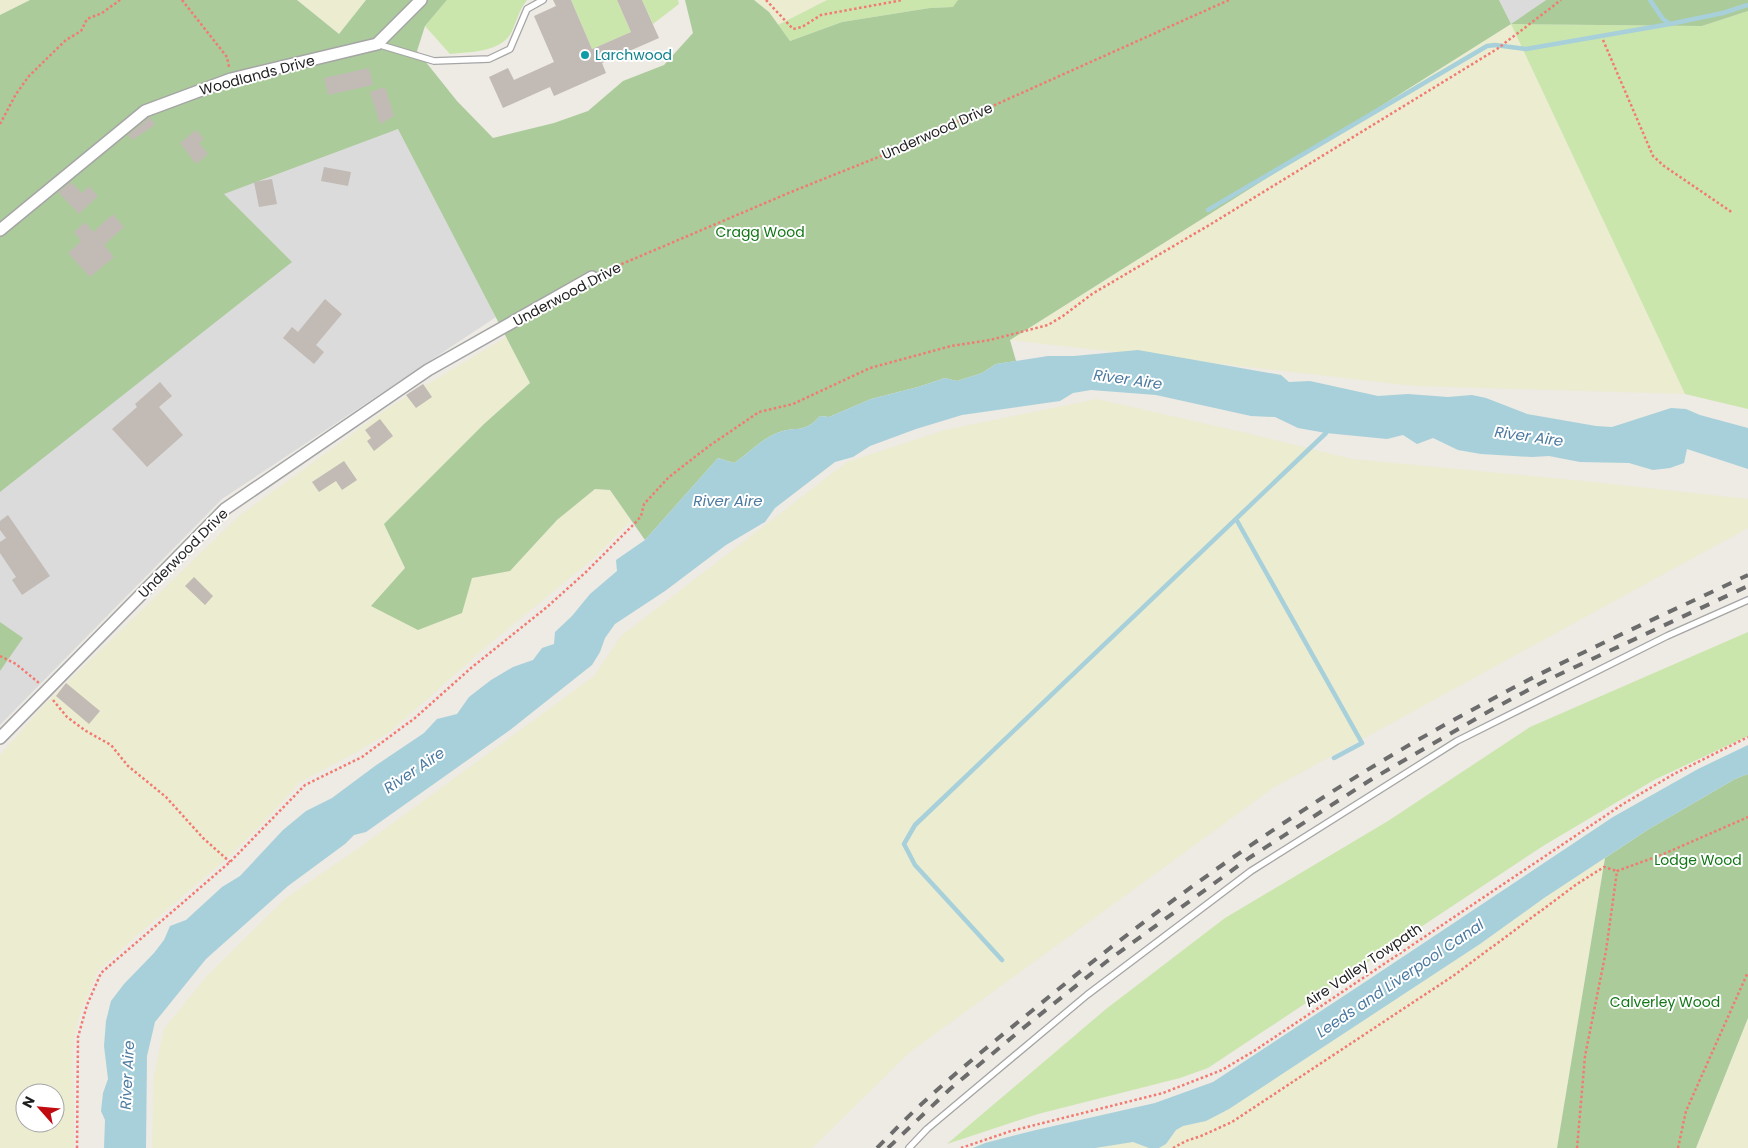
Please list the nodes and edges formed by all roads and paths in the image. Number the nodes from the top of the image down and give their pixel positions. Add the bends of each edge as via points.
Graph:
1 (120, 0) edge
2 (182, 0) edge
3 (421, 0) edge
4 (543, 0) edge
5 (766, 0) edge
6 (902, 0) edge
7 (1230, 0) edge
8 (1561, 0) edge
9 (1603, 40) dead end
10 (377, 44) junction
11 (231, 79) junction
12 (0, 124) edge
13 (1733, 213) dead end
14 (0, 230) edge
15 (592, 277) joint
16 (1748, 600) edge
17 (0, 656) edge
18 (47, 690) junction
19 (1748, 737) edge
20 (0, 738) edge
21 (1748, 817) edge
22 (230, 862) junction
23 (1617, 871) junction
24 (1748, 972) edge
25 (77, 1148) edge
26 (909, 1148) edge
27 (961, 1148) edge
28 (1173, 1148) edge
29 (1577, 1148) edge
30 (1678, 1148) edge

1 - 12 path via 87,19 81,31 66,40 30,76
2 - 11 path via 227,57
3 - 10 street
4 - 10 lane via 527,9 510,49 489,59 434,61
5 - 6 path via 792,29 802,27 821,15
7 - 15 path, Underwood Drive via 881,156
8 - 22 path via 1497,49 1092,294 1064,316 1048,324 990,340 951,346 870,368 793,404 759,412 741,423 670,478 644,504 636,522 547,607 415,718 362,757 305,785
9 - 13 path via 1653,156
10 - 11 street, Woodlands Drive
11 - 14 street, Woodlands Drive via 145,111
15 - 18 street, Underwood Drive via 428,370 225,509
16 - 26 lane via 1457,741 1251,871 1087,995 927,1129
17 - 18 path via 16,664
18 - 20 street, Underwood Drive
18 - 22 path via 67,717 112,745 128,766 166,797
19 - 27 path, Aire Valley Towpath via 1622,804 1222,1070 1163,1094 1011,1131
21 - 23 path
22 - 25 path via 101,973 87,1004 78,1037
23 - 28 path via 1604,867 1453,976 1232,1122
23 - 29 path via 1606,952 1584,1056
24 - 30 path via 1686,1111

